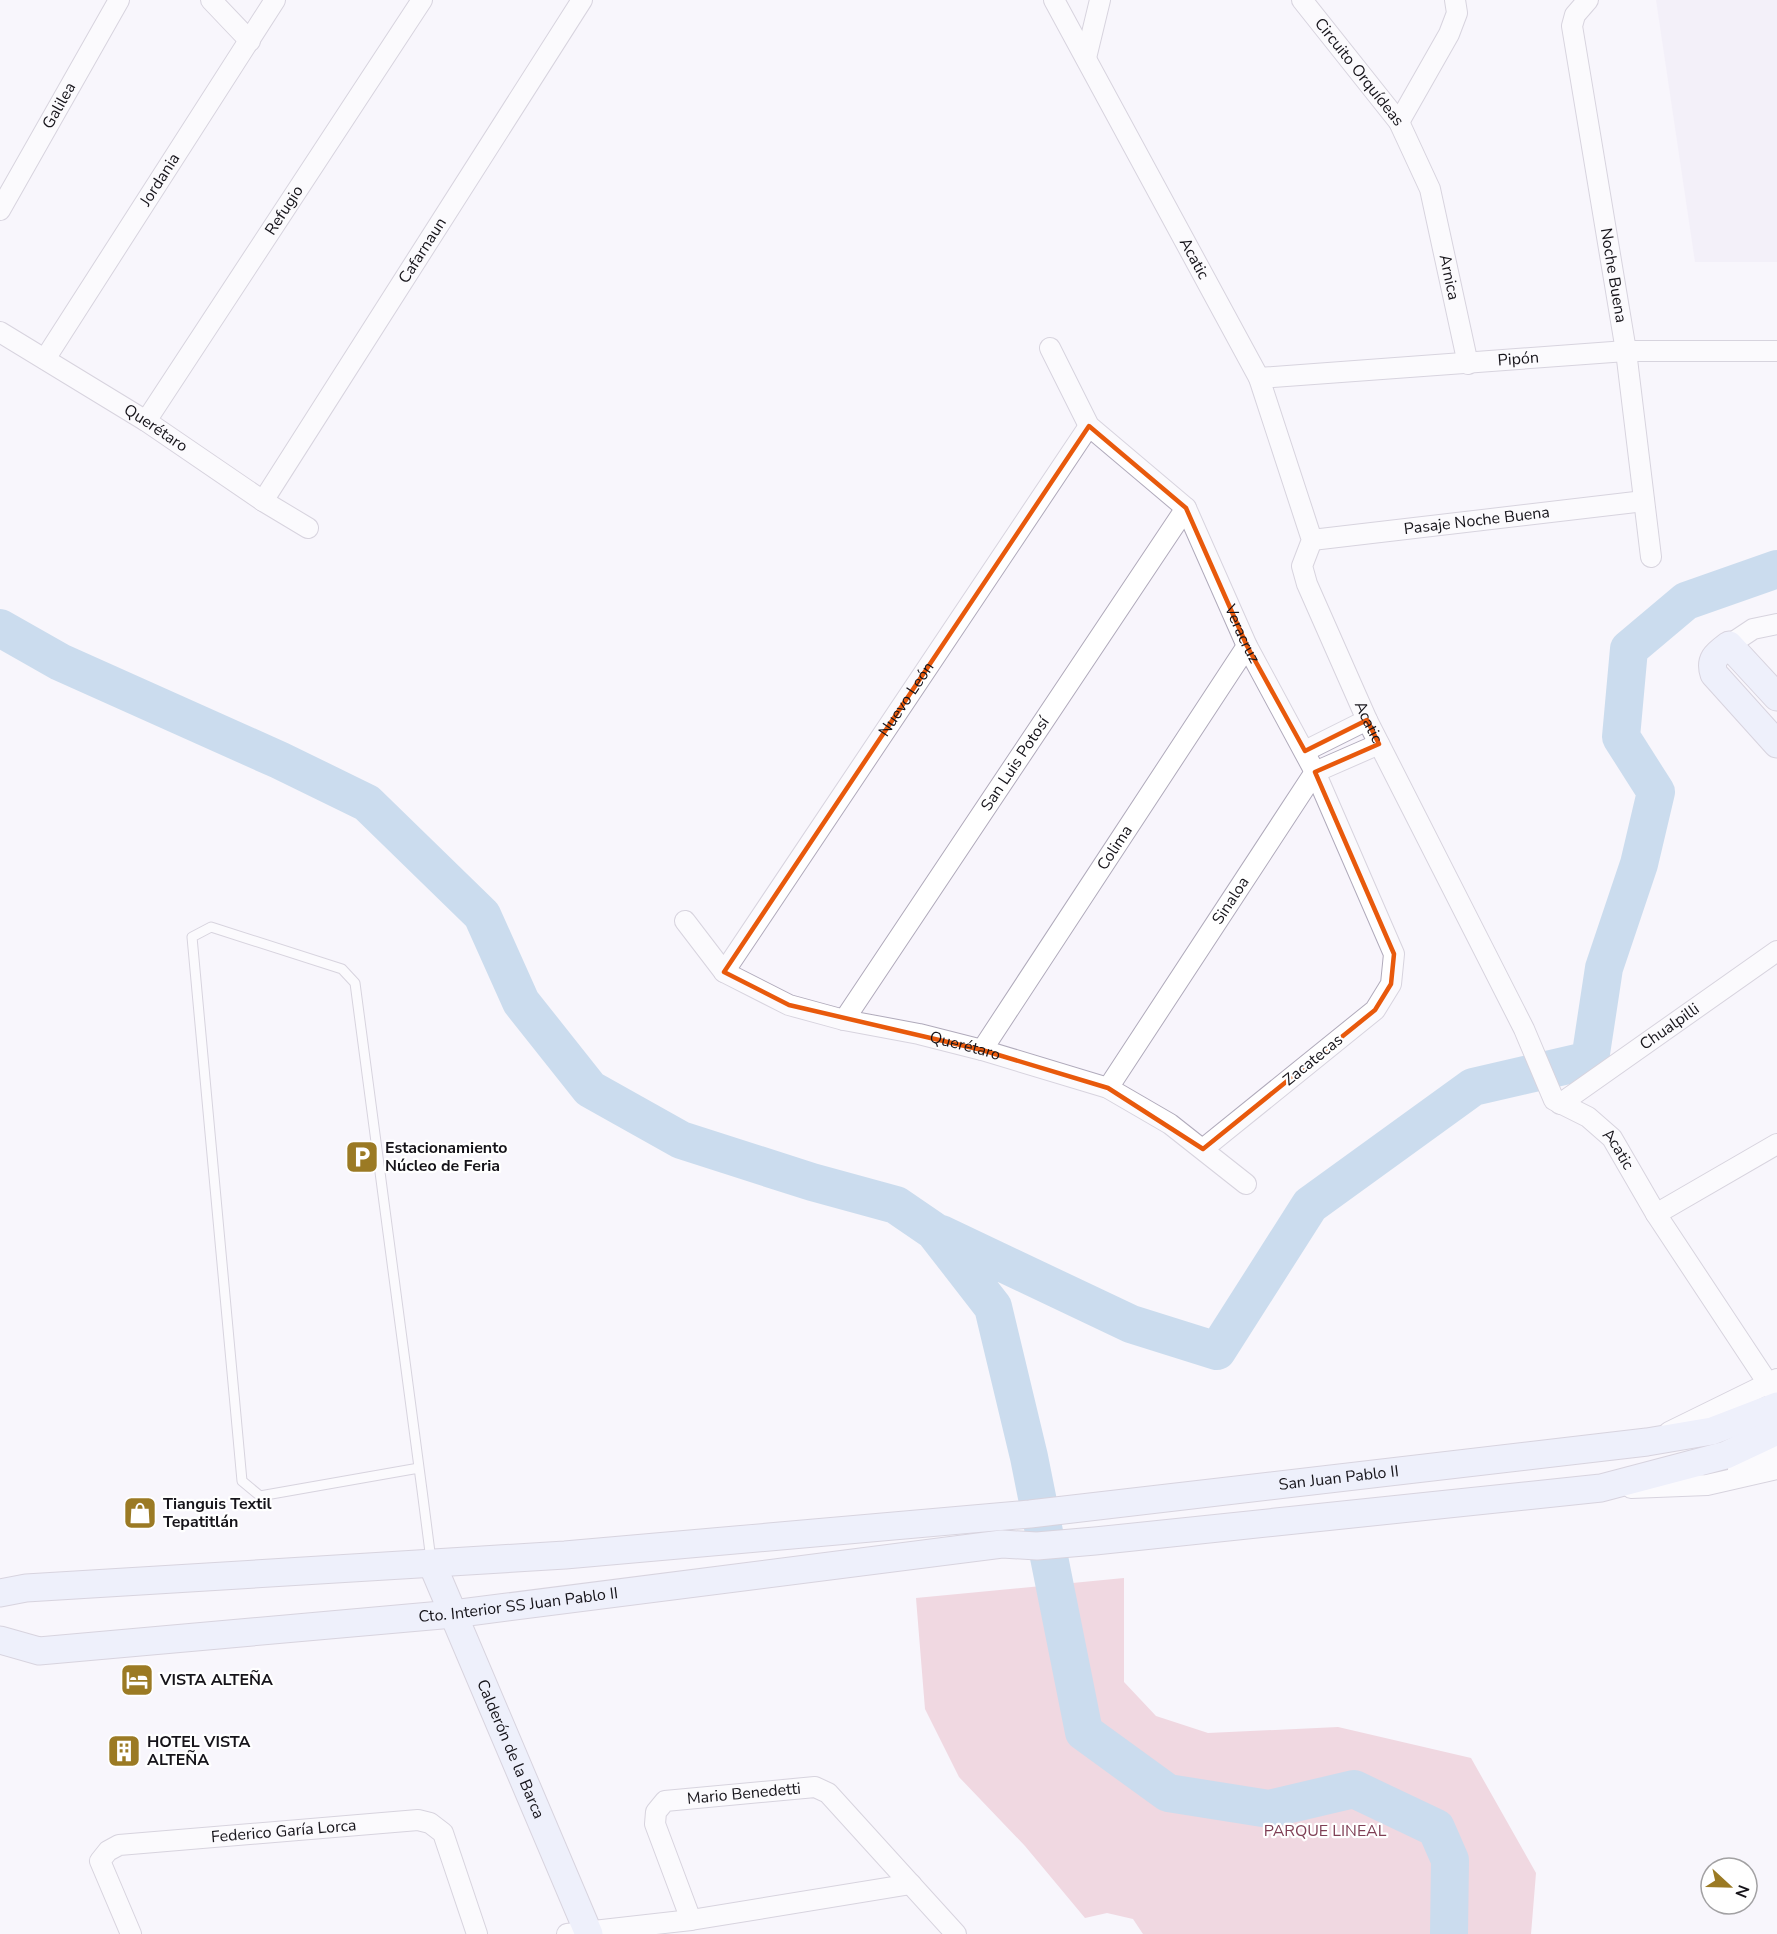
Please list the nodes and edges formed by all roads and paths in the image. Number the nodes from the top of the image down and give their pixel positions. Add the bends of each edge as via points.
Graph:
1 (119, 0) edge
2 (211, 0) edge
3 (275, 0) edge
4 (422, 0) edge
5 (582, 0) edge
6 (1054, 0) edge
7 (1100, 0) edge
8 (1302, 0) edge
9 (1455, 0) edge
10 (1588, 0) edge
11 (250, 41) junction
12 (1086, 58) junction
13 (1400, 122) junction
14 (0, 210) edge
15 (0, 332) edge
16 (1050, 348) dead end
17 (1626, 351) junction
18 (1777, 351) edge
19 (45, 359) junction
20 (1468, 364) junction
21 (1259, 378) junction
22 (146, 421) junction
23 (1089, 426) junction
24 (262, 501) junction
25 (1644, 501) junction
26 (1186, 508) junction
27 (308, 528) dead end
28 (1312, 540) junction
29 (1651, 557) dead end
30 (1777, 624) edge
31 (1729, 645) junction
32 (1247, 646) junction
33 (1777, 697) edge
34 (1367, 720) junction
35 (1378, 744) junction
36 (1777, 744) edge
37 (1305, 751) junction
38 (1315, 772) junction
39 (685, 921) dead end
40 (1777, 951) edge
41 (1394, 954) joint
42 (724, 972) junction
43 (844, 1020) junction
44 (982, 1050) junction
45 (1108, 1088) junction
46 (1557, 1102) junction
47 (1777, 1144) edge
48 (1203, 1149) junction
49 (1246, 1184) dead end
50 (1656, 1214) junction
51 (1775, 1392) edge
52 (1777, 1431) edge
53 (1777, 1446) edge
54 (419, 1467) junction
55 (1777, 1469) edge
56 (1660, 1487) junction
57 (1601, 1488) junction
58 (432, 1564) junction
59 (0, 1593) edge
60 (453, 1614) junction
61 (0, 1640) edge
62 (911, 1884) junction
63 (690, 1920) junction
64 (581, 1933) edge
65 (131, 1934) edge
66 (477, 1934) edge
67 (956, 1934) edge

1 - 14 street, Galilea
2 - 11 street
3 - 11 street, Jordania
4 - 22 street, Refugio
5 - 24 street, Cafarnaun
6 - 12 street, Acatic
7 - 12 street
8 - 13 street, Circuito Orquídeas
9 - 13 street, Circuito Orquídeas via 1457,12 1449,34
10 - 17 street, Noche Buena via 1575,15 1572,26
11 - 19 street, Jordania
12 - 21 street, Acatic
13 - 20 street, Arnica via 1430,189
15 - 19 street, Querétaro
16 - 23 street, Veracruz
17 - 18 street, Pipón
17 - 20 street, Pipón
17 - 25 street, Noche Buena
19 - 22 street, Querétaro
20 - 21 street, Pipón
21 - 28 street, Acatic
22 - 24 street, Querétaro
23 - 26 street, Veracruz
23 - 42 street, Nuevo León
24 - 27 street, Querétaro
25 - 28 street, Pasaje Noche Buena
25 - 29 street, Noche Buena
26 - 32 street, Veracruz
26 - 43 street, San Luis Potosí
28 - 34 street, Acatic via 1302,566 1307,584
30 - 31 street via 1753,629
31 - 33 main road
31 - 36 main road via 1714,657 1714,674
32 - 37 street, Veracruz
32 - 44 street, Colima
34 - 35 street, Acatic
34 - 37 street
35 - 38 street
35 - 46 street, Acatic via 1524,1029
37 - 38 street, Veracruz
38 - 41 street, Veracruz
38 - 45 street, Sinaloa
39 - 42 street, Querétaro
40 - 46 street, Chualpilli
41 - 48 street, Zacatecas via 1391,984 1375,1010
42 - 43 street, Querétaro via 789,1005
43 - 44 street, Querétaro
44 - 45 street, Querétaro
45 - 48 street, Querétaro via 1150,1110
46 - 50 street, Acatic via 1588,1117 1612,1138
47 - 50 street
48 - 49 street, Querétaro
50 - 51 street, Acatic
51 - 58 main road, San Juan Pablo II via 1712,1431 1647,1442 1030,1514
52 - 57 main road via 1726,1455
53 - 56 street via 1770,1455 1736,1471 1701,1482
54 - 54 lane via 356,983 342,969 211,927 192,937 242,1481 260,1496
54 - 58 lane
55 - 56 street via 1707,1485
56 - 57 street
57 - 60 main road, Cto. Interior SS Juan Pablo II via 1095,1541 1037,1546 1002,1544
58 - 59 main road via 26,1588
58 - 60 main road, Calderón de la Barca
60 - 61 main road, Cto. Interior SS Juan Pablo II via 39,1651
60 - 64 main road, Calderón de la Barca
62 - 63 street
62 - 63 street, Mario Benedetti via 828,1792 815,1787 665,1801 656,1812 655,1824
62 - 67 street
63 - 64 street
65 - 66 street, Federico Garía Lorca via 100,1861 119,1845 418,1820 443,1833

